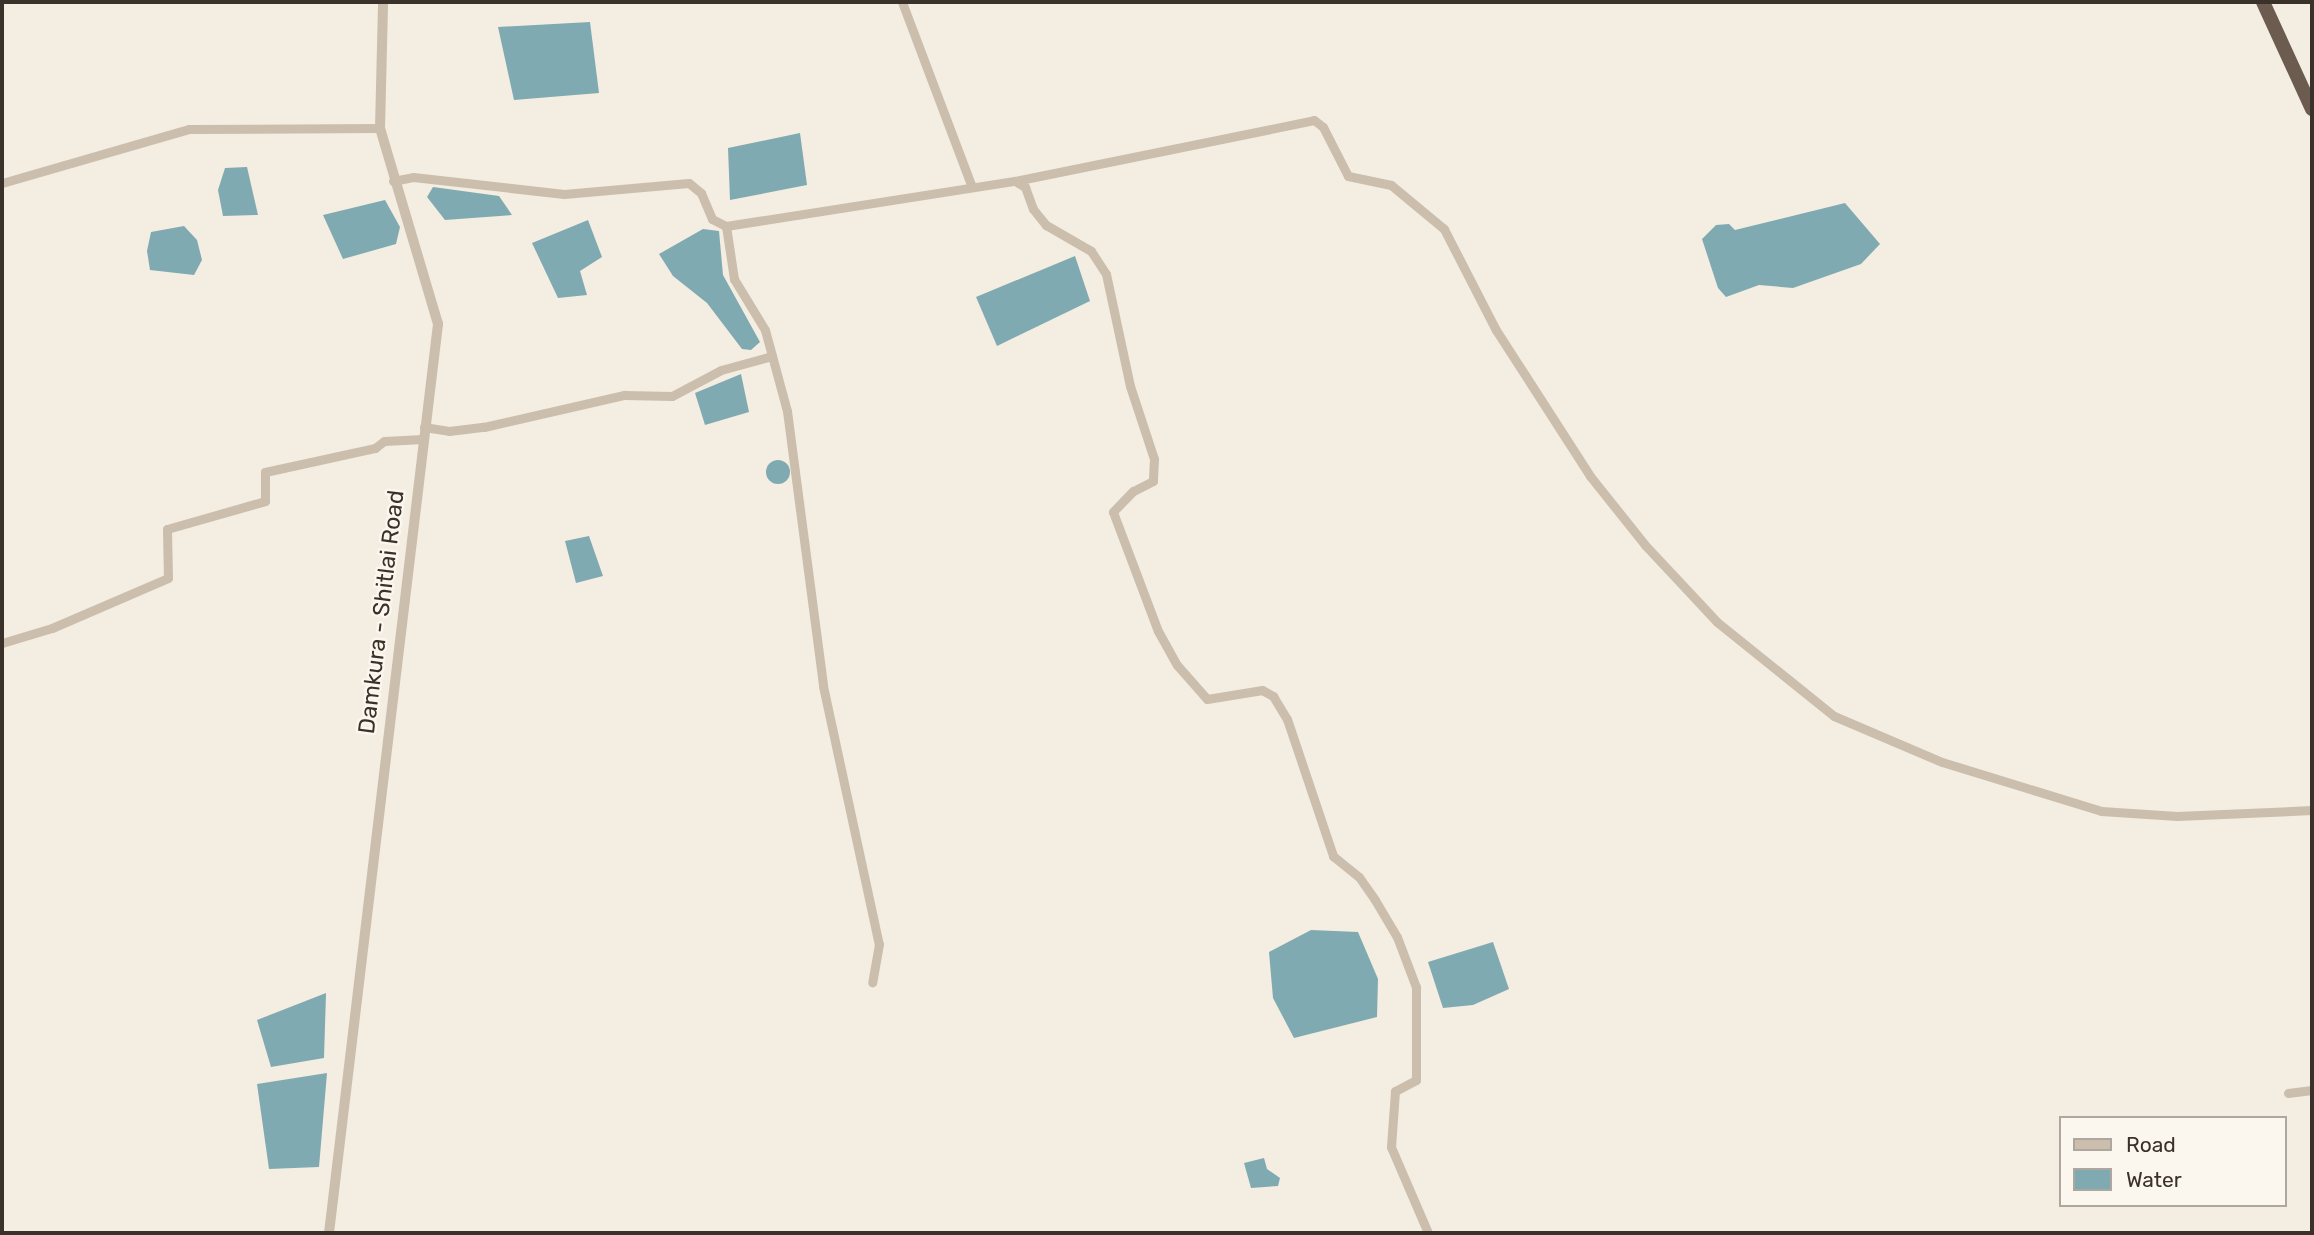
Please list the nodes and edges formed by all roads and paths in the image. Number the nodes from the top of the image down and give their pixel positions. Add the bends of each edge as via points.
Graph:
1 (383, 2) edge
2 (902, 2) edge
3 (2263, 2) edge
4 (2312, 109) edge
5 (380, 128) junction
6 (393, 181) junction
7 (1015, 181) junction
8 (2, 183) edge
9 (971, 185) junction
10 (726, 226) junction
11 (772, 356) junction
12 (424, 427) junction
13 (423, 439) junction
14 (2, 643) edge
15 (2312, 810) edge
16 (872, 982) dead end
17 (2312, 1090) edge
18 (2288, 1093) dead end
19 (329, 1233) edge
20 (1428, 1233) edge

1 - 5 street, Damkura - Shitlai Road
2 - 9 street
3 - 4 highway
5 - 6 street, Damkura - Shitlai Road
5 - 8 street via 189,129
6 - 10 street via 413,177 565,194 689,183 701,193 712,219
6 - 12 street, Damkura - Shitlai Road via 438,324
7 - 9 street
7 - 15 street via 1314,120 1323,127 1343,172 1391,185 1444,229 1496,330 1590,476 1645,545 1717,622 1835,716 1941,762 2101,811 2176,816
7 - 20 street via 1025,187 1033,209 1046,225 1091,251 1105,274 1130,387 1154,459 1153,481 1133,491 1113,512 1158,631 1177,666 1207,699 1262,690 1273,696 1287,719 1333,856 1359,877 1397,937 1416,987 1419,1025 1416,1080 1395,1091 1391,1147
9 - 10 street
10 - 11 street via 734,279 765,330
11 - 12 street via 721,370 672,396 624,395 484,427 449,431
11 - 16 street via 787,411 831,729 879,944
12 - 13 street, Damkura - Shitlai Road
13 - 14 street via 384,441 374,448 292,462 265,472 265,501 167,530 168,578 52,628
13 - 19 street, Damkura - Shitlai Road
17 - 18 street

